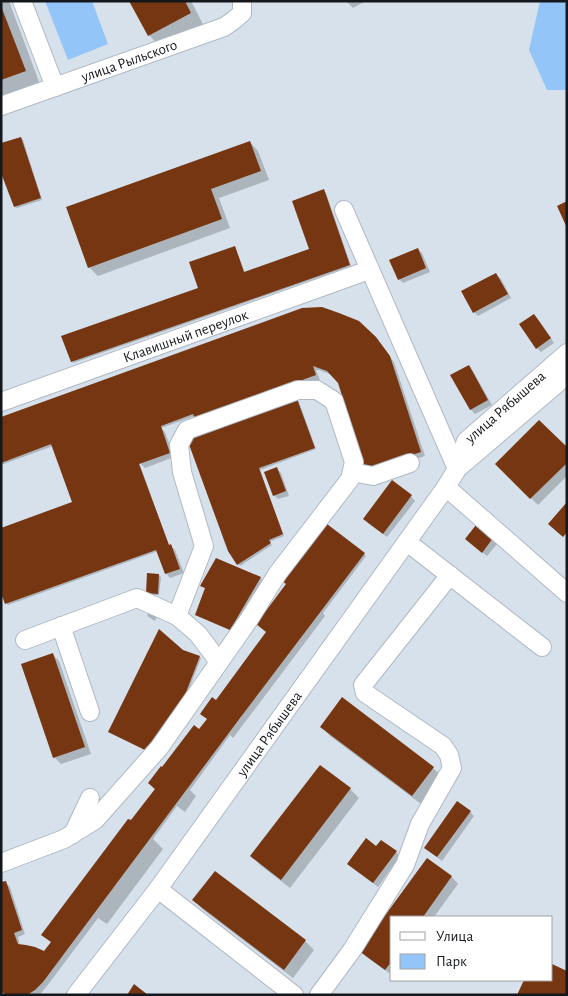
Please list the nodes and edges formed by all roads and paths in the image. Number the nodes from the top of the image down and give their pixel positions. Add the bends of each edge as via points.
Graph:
1 (22, 1) edge
2 (242, 1) edge
3 (55, 87) junction
4 (1, 106) edge
5 (344, 210) dead end
6 (369, 270) junction
7 (567, 353) edge
8 (567, 375) edge
9 (526, 399) junction
10 (1, 402) edge
11 (410, 463) dead end
12 (457, 469) junction
13 (352, 472) junction
14 (446, 487) junction
15 (407, 542) junction
16 (450, 575) junction
17 (567, 593) edge
18 (177, 616) junction
19 (62, 626) junction
20 (25, 640) dead end
21 (542, 647) dead end
22 (219, 662) junction
23 (90, 712) dead end
24 (90, 798) dead end
25 (73, 834) junction
26 (1, 863) edge
27 (158, 889) junction
28 (76, 995) edge
29 (294, 995) edge
30 (318, 995) edge

1 - 3 street
2 - 3 street, улица Рыльского via 242,13 224,27
3 - 4 street, улица Рыльского
5 - 6 street
6 - 10 street, Клавишный переулок
6 - 12 street
7 - 9 street, улица Рябышева
8 - 9 street, улица Рябышева
9 - 12 street, улица Рябышева
11 - 13 street via 373,476
12 - 14 street, улица Рябышева
13 - 18 street via 354,462 334,401 317,390 298,390 186,430 179,445 182,472 204,546
13 - 22 street via 350,479 278,573
14 - 15 street, улица Рябышева
14 - 17 street
15 - 16 street
15 - 27 street, улица Рябышева
16 - 21 street
16 - 30 street via 363,685 365,693 443,746 452,768 420,824 405,864 352,950
18 - 19 street via 137,598
18 - 22 street via 198,634
19 - 20 street
19 - 23 street
22 - 25 street via 159,748 95,820
24 - 25 street
25 - 26 street
27 - 28 street, улица Рябышева
27 - 29 street

